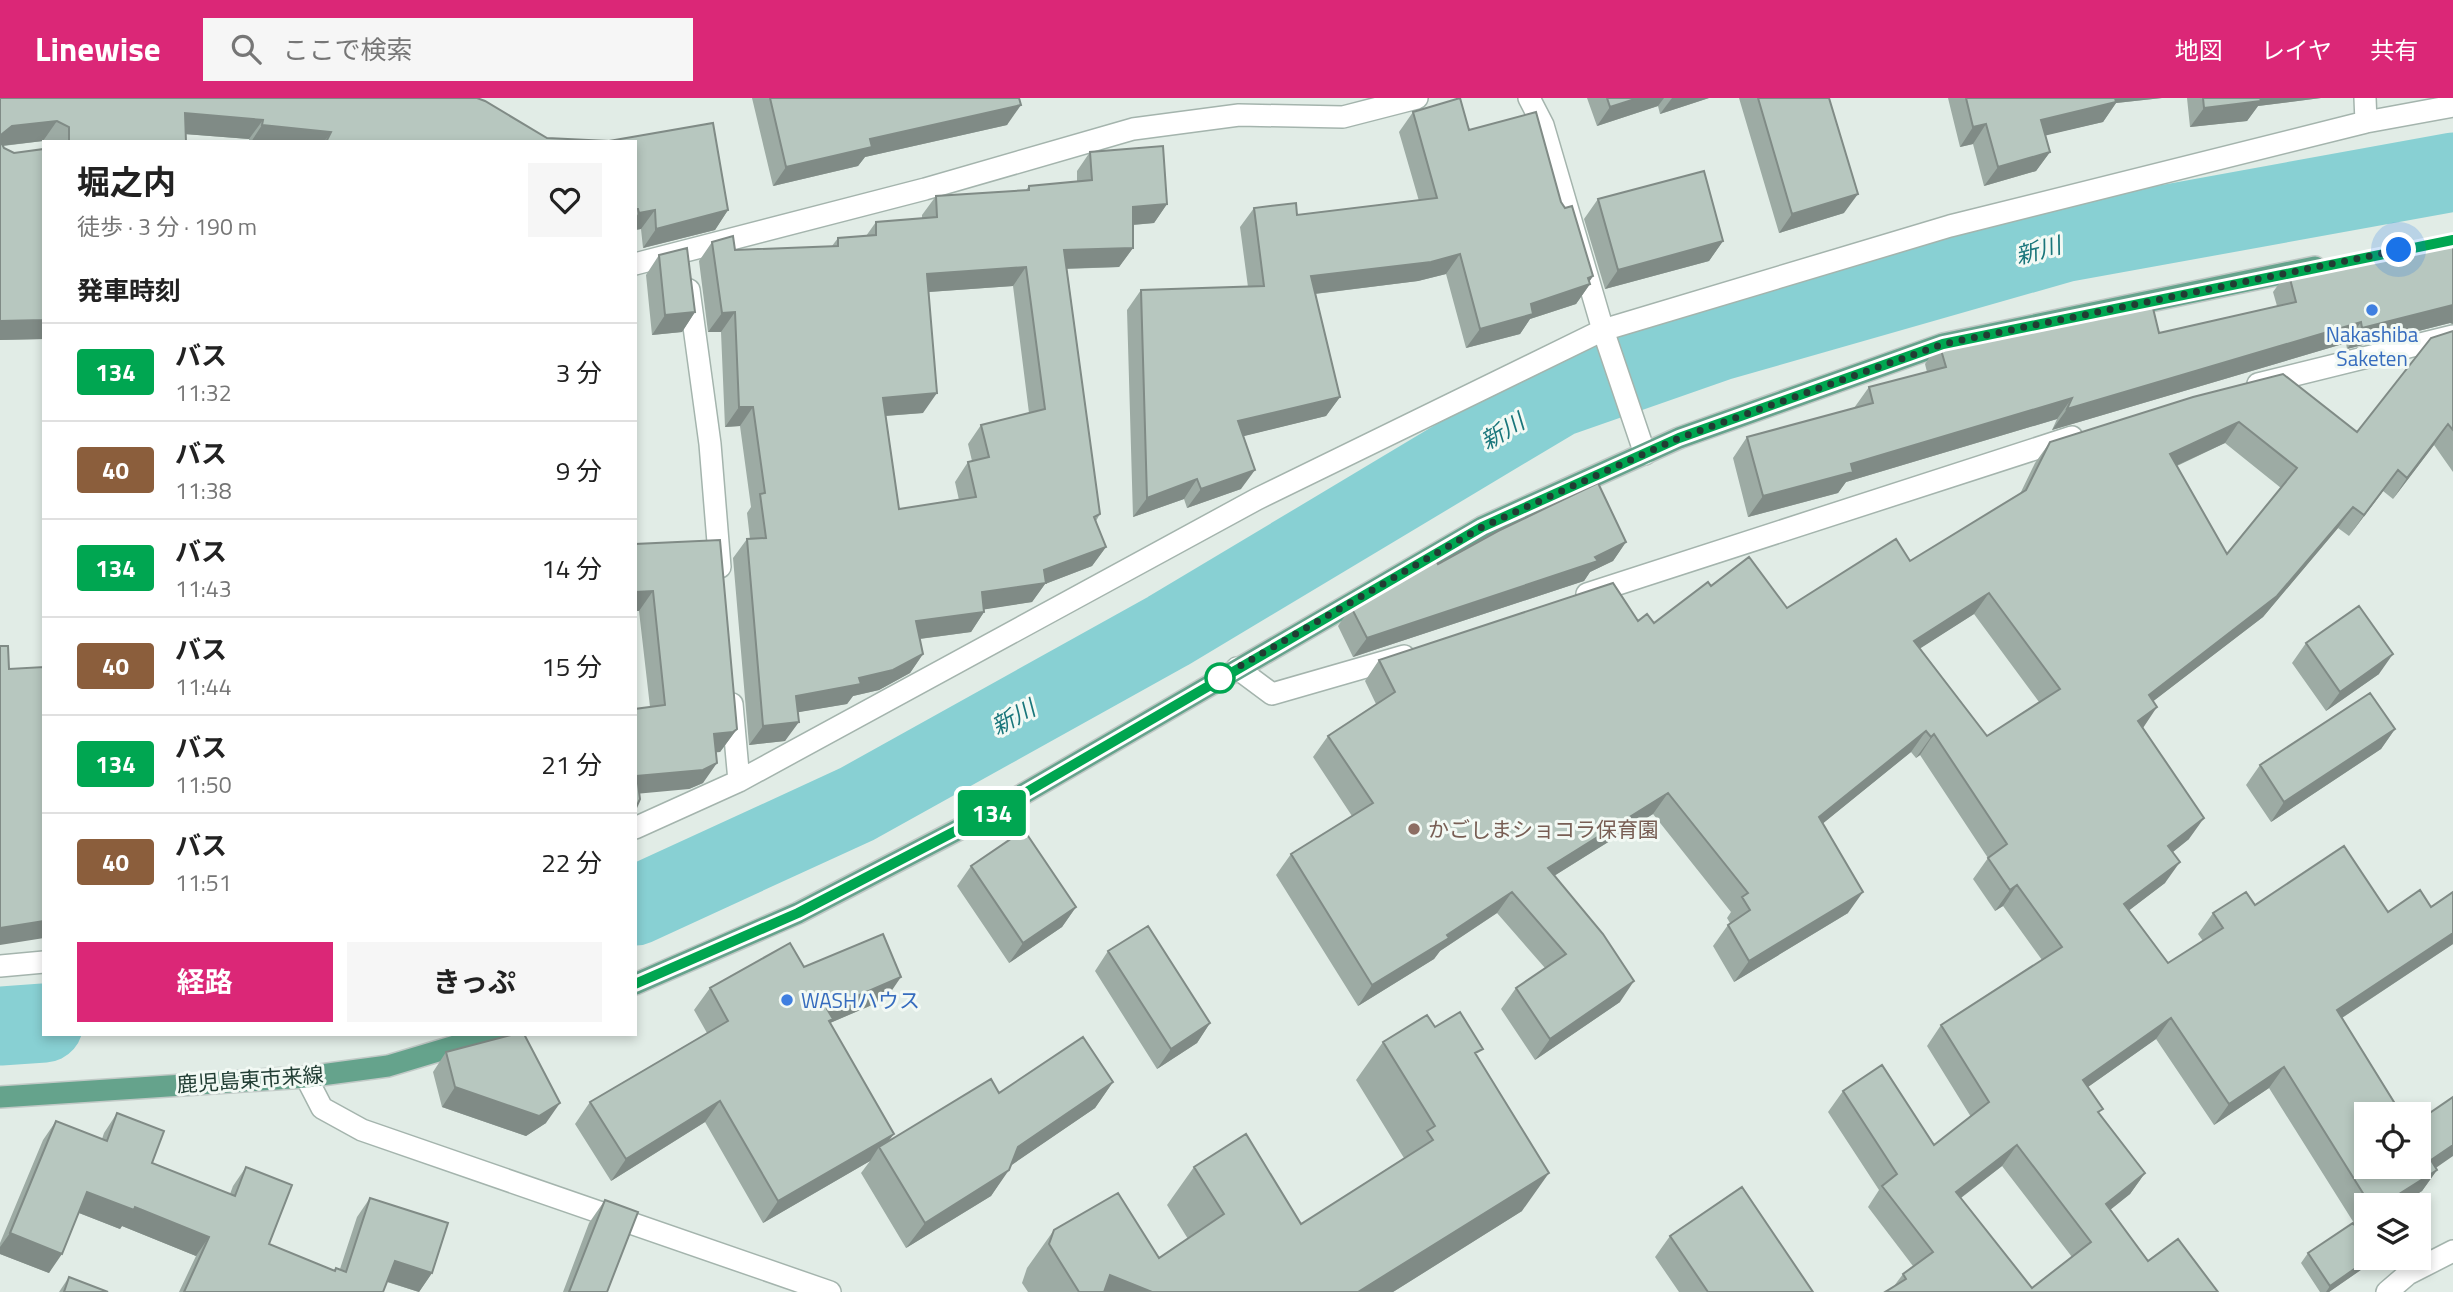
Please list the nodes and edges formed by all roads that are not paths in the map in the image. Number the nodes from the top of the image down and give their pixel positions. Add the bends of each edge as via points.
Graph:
1 (1417, 98) edge
2 (1529, 98) edge
3 (2365, 98) edge
4 (2453, 106) edge
5 (2366, 122) junction
6 (684, 250) junction
7 (637, 263) edge
8 (2332, 263) edge
9 (1603, 330) junction
10 (2453, 335) edge
11 (2241, 388) edge
12 (2095, 430) edge
13 (1645, 454) junction
14 (723, 592) edge
15 (1569, 600) edge
16 (1427, 648) edge
17 (1237, 668) junction
18 (731, 686) edge
19 (739, 781) junction
20 (637, 827) edge
21 (42, 961) edge
22 (0, 966) edge
23 (637, 983) edge
24 (488, 1036) edge
25 (306, 1077) junction
26 (0, 1097) edge
27 (2453, 1251) edge
28 (830, 1292) edge
29 (2387, 1292) edge

1 - 6 street via 1343,117 1239,115 1133,129 925,189
2 - 9 street via 1543,125
3 - 5 street
4 - 5 street
5 - 9 street via 1950,226
6 - 7 street
6 - 14 street via 710,444
8 - 13 main road via 1943,344
9 - 13 street
9 - 19 street via 1257,499
10 - 11 street
12 - 15 street
13 - 17 main road via 1482,527
16 - 17 street via 1272,694
17 - 23 main road via 994,811 798,913
18 - 19 street
19 - 20 street
21 - 22 street
24 - 25 main road, 鹿児島東市来線 via 388,1066
25 - 26 main road, 鹿児島東市来線
25 - 28 street via 322,1108 362,1130
27 - 29 street via 2408,1274

